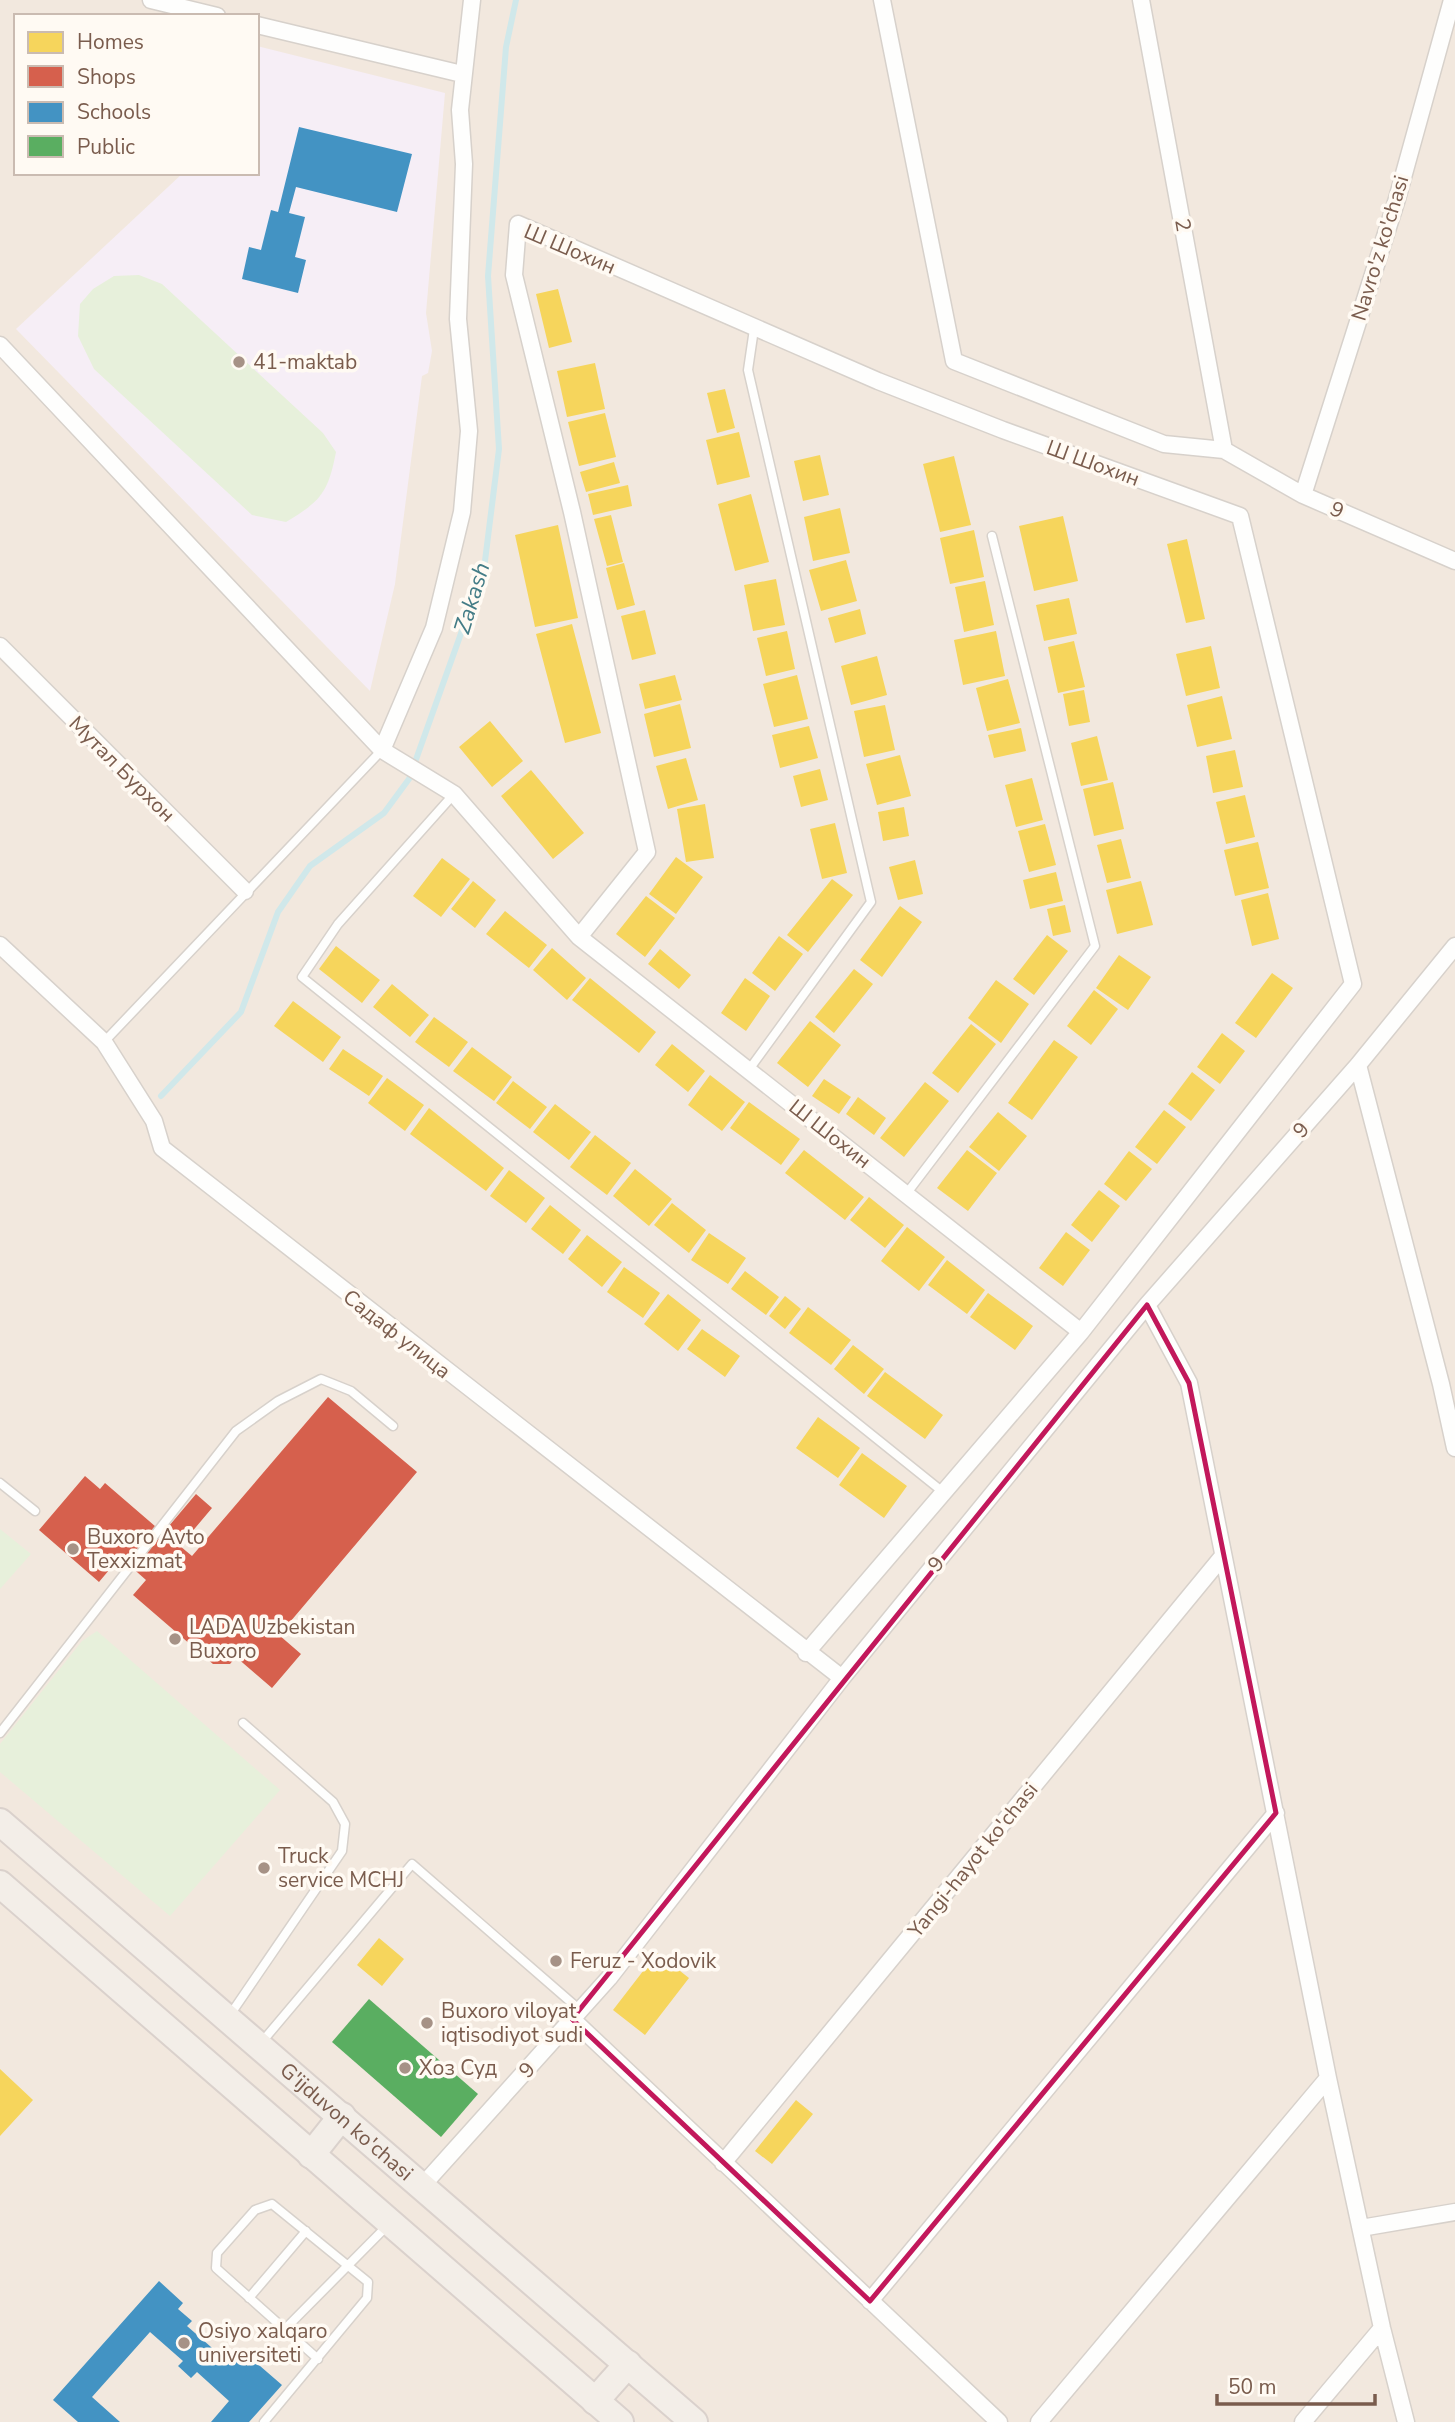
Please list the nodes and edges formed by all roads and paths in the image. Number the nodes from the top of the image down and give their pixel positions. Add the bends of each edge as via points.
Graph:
1 (151, 0) edge
2 (472, 0) edge
3 (882, 0) edge
4 (1141, 0) edge
5 (1452, 0) edge
6 (209, 14) edge
7 (259, 25) edge
8 (462, 74) junction
9 (754, 329) junction
10 (2, 352) edge
11 (1224, 450) junction
12 (1303, 495) junction
13 (992, 536) dead end
14 (1455, 561) edge
15 (0, 646) edge
16 (382, 750) junction
17 (454, 794) junction
18 (244, 891) junction
19 (579, 937) junction
20 (0, 945) edge
21 (1455, 946) edge
22 (1439, 966) junction
23 (1455, 971) edge
24 (104, 1042) junction
25 (1359, 1065) junction
26 (748, 1071) junction
27 (907, 1193) junction
28 (1147, 1305) junction
29 (1081, 1332) junction
30 (393, 1426) dead end
31 (1455, 1448) edge
32 (0, 1483) edge
33 (945, 1494) junction
34 (36, 1511) dead end
35 (1222, 1557) junction
36 (806, 1653) junction
37 (842, 1678) junction
38 (243, 1723) dead end
39 (0, 1733) edge
40 (1276, 1813) junction
41 (0, 1822) edge
42 (0, 1884) edge
43 (576, 2015) junction
44 (229, 2018) junction
45 (259, 2045) junction
46 (1328, 2078) junction
47 (342, 2116) junction
48 (311, 2155) junction
49 (723, 2163) junction
50 (422, 2185) junction
51 (1455, 2212) edge
52 (389, 2224) junction
53 (1361, 2228) junction
54 (306, 2231) junction
55 (348, 2265) junction
56 (249, 2298) junction
57 (870, 2301) junction
58 (1382, 2328) junction
59 (284, 2330) junction
60 (318, 2359) junction
61 (628, 2364) junction
62 (596, 2401) junction
63 (264, 2422) edge
64 (620, 2422) edge
65 (694, 2422) edge
66 (999, 2422) edge
67 (1039, 2422) edge
68 (1303, 2422) edge
69 (1406, 2422) edge

1 - 6 street
2 - 8 street
3 - 11 street via 954,361 1164,444
4 - 11 street, 2
5 - 12 street, Navro'z ko'chasi via 1397,198
7 - 8 street
8 - 16 street via 458,319 468,431 462,512 434,628
9 - 19 street, Ш Шохин via 518,224 514,275 647,852
9 - 26 lane via 748,370 871,902
9 - 29 street, Ш Шохин via 1003,430 1240,516 1353,984
10 - 16 street
11 - 12 street, 9
12 - 14 street, 9
13 - 27 lane via 1095,946
15 - 18 street, Мутал Бурхон
16 - 17 street, Ш Шохин
16 - 18 lane
17 - 19 street, Ш Шохин
17 - 33 lane via 338,924 302,977
18 - 24 lane
19 - 26 street, Ш Шохин
20 - 24 street, Садаф улица
21 - 22 street, 9
22 - 23 street
22 - 25 street, 9
24 - 36 street, Садаф улица via 154,1121 162,1148
25 - 28 street, 9
25 - 31 street
26 - 27 street, Ш Шохин
27 - 29 street, Ш Шохин
28 - 35 street via 1189,1383
28 - 37 street, 9
29 - 33 street
30 - 39 lane via 351,1391 321,1379 278,1401 236,1431
32 - 34 lane
33 - 36 street
35 - 40 street
35 - 49 street, Yangi-hayot ko'chasi
36 - 37 street, Садаф улица
37 - 43 street, 9
38 - 44 lane via 333,1802 345,1824 342,1851
40 - 46 street
40 - 57 street
41 - 44 main road, G'ijduvon ko'chasi
42 - 48 main road
43 - 45 lane via 412,1864
43 - 49 street
43 - 50 street, 9
44 - 45 main road, G'ijduvon ko'chasi
45 - 47 main road, G'ijduvon ko'chasi
46 - 53 street
46 - 67 street
47 - 48 main road
47 - 50 main road, G'ijduvon ko'chasi
48 - 52 main road
49 - 57 street
50 - 61 main road, G'ijduvon ko'chasi
51 - 53 street
52 - 55 lane
52 - 62 main road
53 - 58 street
54 - 55 lane
54 - 56 lane
54 - 56 lane via 272,2204 255,2210 217,2253 216,2268
55 - 59 lane
55 - 60 lane via 368,2282 367,2298
56 - 59 lane
57 - 66 street
58 - 68 street
58 - 69 street
59 - 60 lane
60 - 63 lane
61 - 62 main road
61 - 65 main road, G'ijduvon ko'chasi
62 - 64 main road

